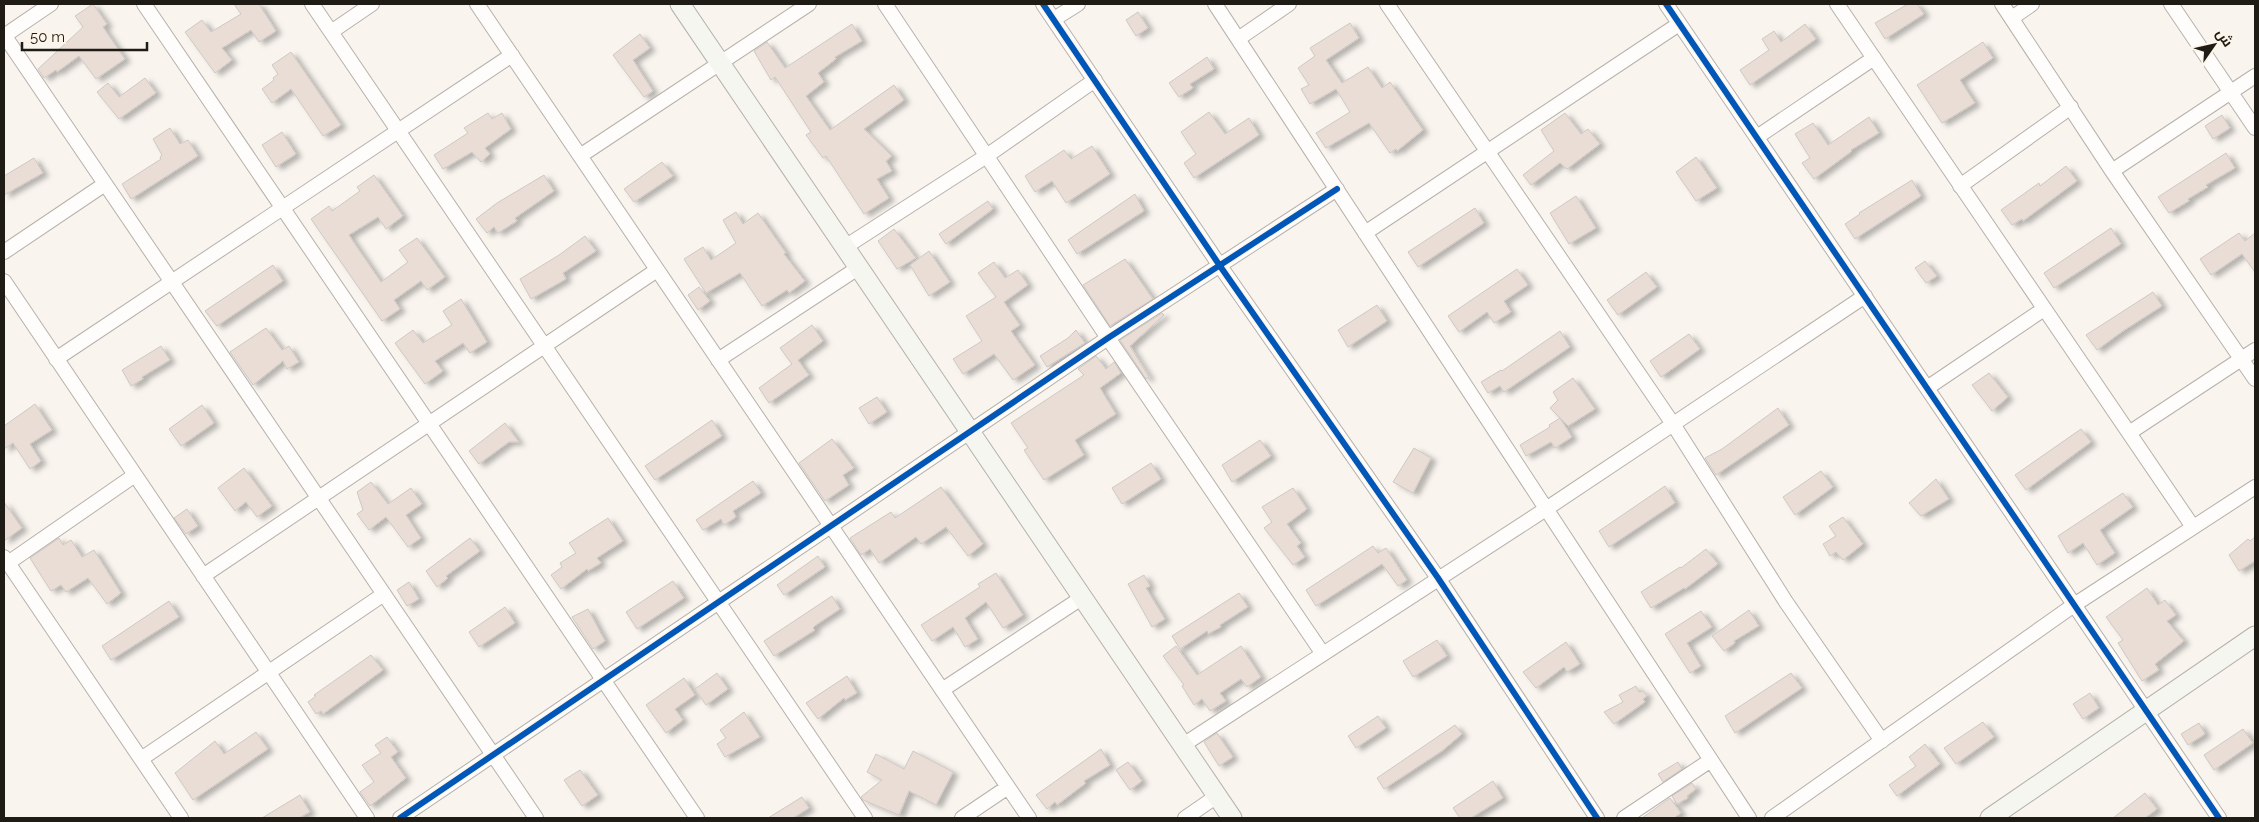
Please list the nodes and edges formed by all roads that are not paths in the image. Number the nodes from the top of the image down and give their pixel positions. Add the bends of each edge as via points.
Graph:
1 (51, 4) edge
2 (144, 4) edge
3 (312, 4) edge
4 (372, 4) edge
5 (477, 4) edge
6 (680, 4) edge
7 (809, 4) edge
8 (886, 4) edge
9 (1043, 4) edge
10 (1078, 4) edge
11 (1214, 4) edge
12 (1289, 4) edge
13 (1387, 4) edge
14 (1666, 4) edge
15 (1837, 4) edge
16 (2002, 4) edge
17 (2032, 4) edge
18 (2171, 4) edge
19 (2012, 18) junction
20 (1054, 19) junction
21 (1679, 24) junction
22 (331, 32) junction
23 (4, 35) edge
24 (1238, 39) junction
25 (512, 55) junction
26 (1874, 58) junction
27 (720, 62) junction
28 (2255, 76) edge
29 (1095, 80) junction
30 (2231, 92) junction
31 (2071, 108) junction
32 (2255, 128) edge
33 (398, 131) junction
34 (1757, 137) junction
35 (1487, 150) junction
36 (988, 155) junction
37 (580, 156) junction
38 (2112, 171) junction
39 (105, 184) junction
40 (1960, 186) junction
41 (1337, 189) junction
42 (282, 208) junction
43 (1366, 232) junction
44 (845, 247) junction
45 (4, 252) edge
46 (1220, 266) junction
47 (858, 268) junction
48 (657, 270) junction
49 (4, 281) edge
50 (172, 282) junction
51 (1865, 296) junction
52 (2044, 309) junction
53 (1108, 338) junction
54 (544, 346) junction
55 (2255, 350) edge
56 (56, 359) junction
57 (2242, 359) junction
58 (718, 360) junction
59 (2255, 379) edge
60 (1927, 388) junction
61 (429, 424) junction
62 (1673, 424) junction
63 (970, 431) junction
64 (2129, 433) junction
65 (135, 475) junction
66 (2255, 487) edge
67 (318, 498) junction
68 (1546, 509) junction
69 (830, 526) junction
70 (2193, 527) junction
71 (6, 560) edge
72 (203, 576) junction
73 (1438, 578) junction
74 (384, 594) junction
75 (1082, 597) junction
76 (718, 602) junction
77 (2074, 605) junction
78 (2255, 636) edge
79 (1323, 654) junction
80 (269, 672) junction
81 (603, 680) junction
82 (942, 690) junction
83 (2146, 712) junction
84 (1882, 741) junction
85 (1183, 745) junction
86 (493, 755) junction
87 (141, 759) junction
88 (1711, 760) junction
89 (1008, 787) junction
90 (1217, 796) junction
91 (181, 818) edge
92 (367, 818) edge
93 (400, 818) edge
94 (536, 818) edge
95 (697, 818) edge
96 (865, 818) edge
97 (962, 818) edge
98 (1029, 818) edge
99 (1185, 818) edge
100 (1232, 818) edge
101 (1597, 818) edge
102 (1624, 818) edge
103 (1749, 818) edge
104 (1772, 818) edge
105 (1990, 818) edge
106 (2219, 818) edge

1 - 23 street
2 - 42 street
3 - 22 street
4 - 22 street
5 - 25 street
6 - 27 street
7 - 27 street
8 - 36 street
9 - 20 street
10 - 20 street
11 - 24 street
12 - 24 street
13 - 35 street
14 - 21 street
15 - 26 street
16 - 19 street
17 - 19 street
18 - 30 street
19 - 31 street
20 - 29 street
21 - 34 street
21 - 35 street
22 - 33 street
23 - 39 street
24 - 41 street
25 - 33 street
25 - 37 street
26 - 34 street
26 - 40 street
27 - 37 street
27 - 44 street
28 - 30 street
29 - 36 street
29 - 46 street
30 - 32 street
30 - 38 street
31 - 38 street
31 - 40 street
33 - 42 street
33 - 54 street
34 - 51 street
35 - 43 street
35 - 62 street
36 - 44 street
36 - 53 street
37 - 48 street
38 - 57 street
39 - 45 street
39 - 50 street
40 - 52 street
41 - 43 street
41 - 46 street
42 - 50 street
42 - 61 street
43 - 68 street
44 - 47 street
46 - 53 street
46 - 73 street
47 - 58 street
47 - 63 street
48 - 54 street
48 - 58 street
49 - 56 street
50 - 56 street
50 - 67 street
51 - 60 street
51 - 62 street
52 - 60 street
52 - 64 street
53 - 63 street
53 - 79 street
54 - 61 street
54 - 76 street
55 - 57 street
56 - 65 street
57 - 59 street
57 - 64 street
58 - 69 street
60 - 77 street
61 - 67 street
61 - 81 street
62 - 68 street
62 - 84 street via 1786,602
63 - 69 street
63 - 75 street
64 - 70 street
65 - 71 street
65 - 72 street
66 - 70 street
67 - 72 street
67 - 74 street
68 - 73 street
68 - 88 street
69 - 76 street
69 - 82 street
70 - 77 street
71 - 87 street
72 - 80 street
73 - 79 street
73 - 101 street
74 - 80 street
74 - 86 street
75 - 82 street
75 - 85 street
76 - 81 street
76 - 96 street
77 - 83 street
77 - 84 street
78 - 83 street
79 - 85 street
80 - 87 street
80 - 92 street
81 - 86 street
81 - 95 street
82 - 89 street
83 - 105 street
83 - 106 street
84 - 104 street
85 - 90 street
86 - 93 street
86 - 94 street
87 - 91 street
88 - 102 street
88 - 103 street
89 - 97 street
89 - 98 street
90 - 99 street
90 - 100 street

